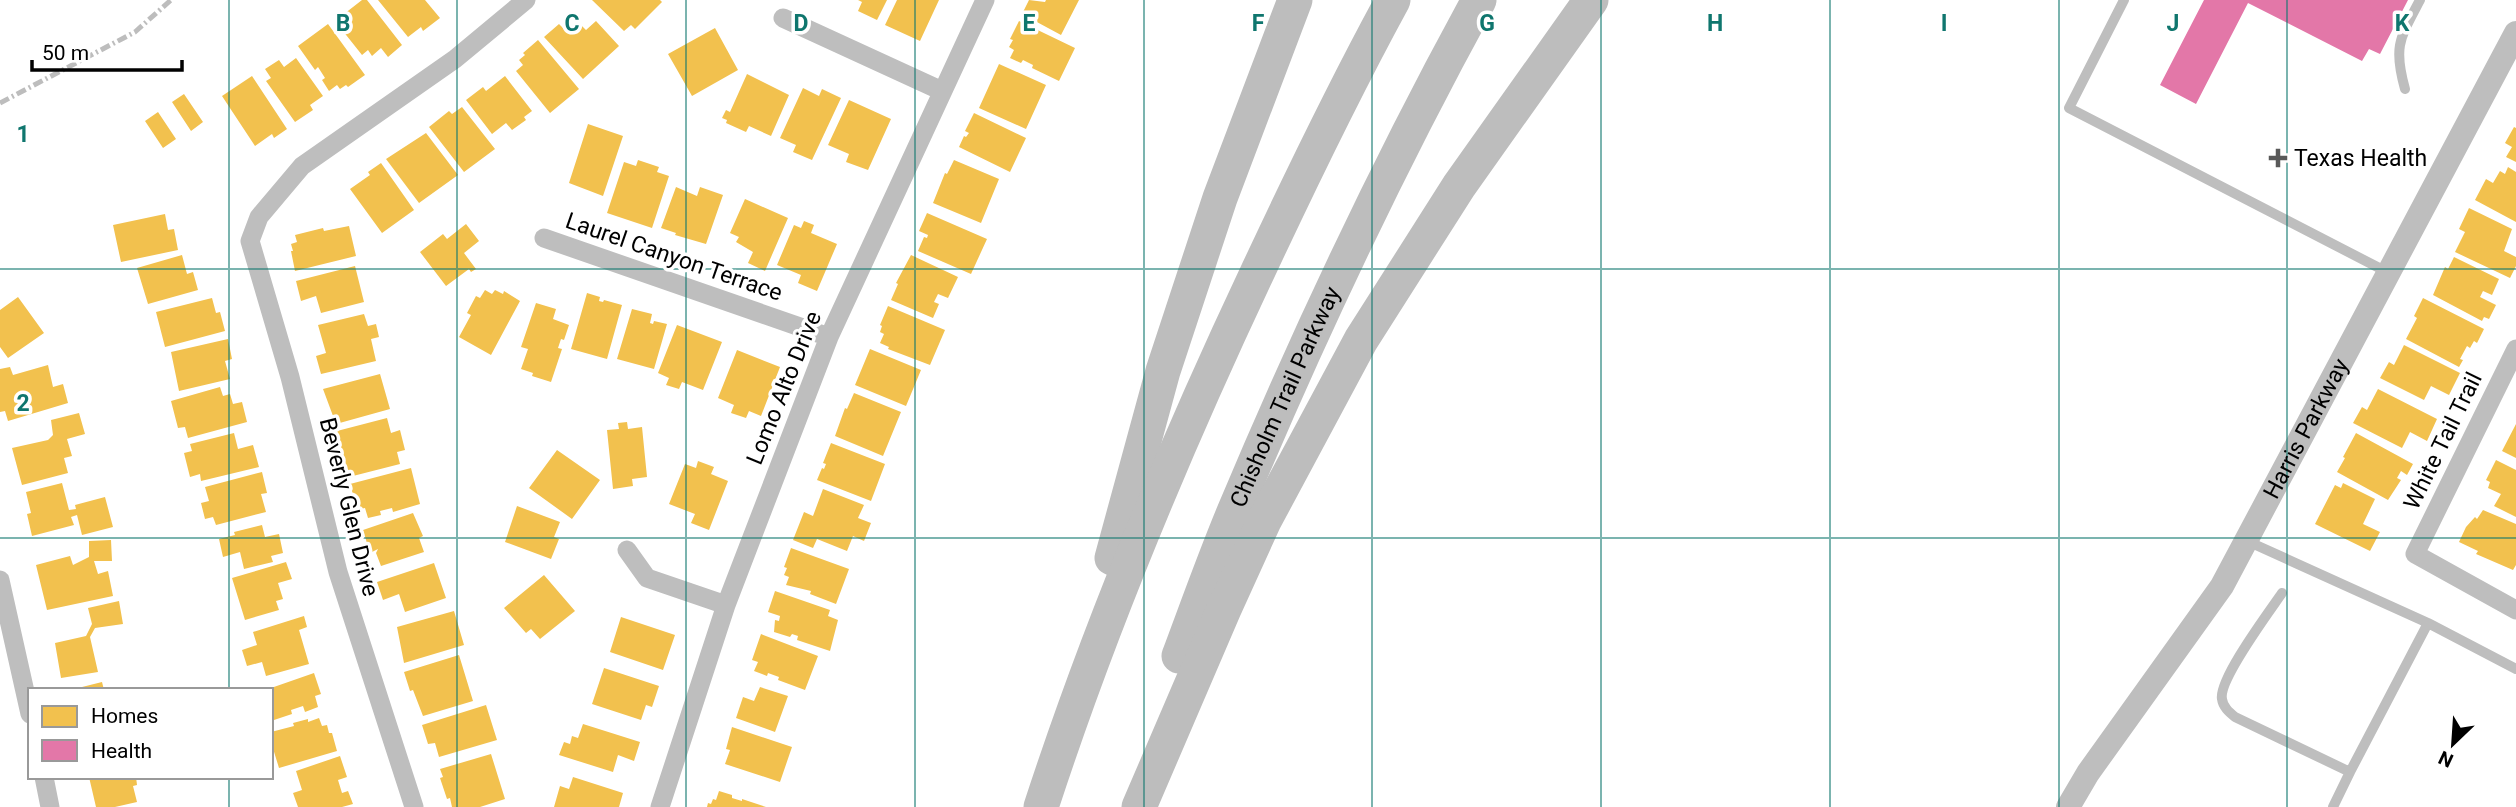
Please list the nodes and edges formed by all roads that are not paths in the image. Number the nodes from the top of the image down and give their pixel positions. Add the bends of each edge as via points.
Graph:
1 (526, 0) edge
2 (985, 0) edge
3 (1295, 0) edge
4 (1394, 0) edge
5 (1479, 0) edge
6 (1591, 0) edge
7 (2123, 0) edge
8 (2420, 0) edge
9 (783, 18) dead end
10 (2516, 33) edge
11 (2405, 89) dead end
12 (942, 91) junction
13 (544, 238) dead end
14 (2389, 273) junction
15 (829, 337) junction
16 (2516, 349) edge
17 (2246, 541) junction
18 (627, 550) dead end
19 (1, 591) edge
20 (2281, 593) dead end
21 (726, 605) junction
22 (2516, 610) edge
23 (2428, 623) junction
24 (2516, 669) edge
25 (28, 706) edge
26 (1053, 772) junction
27 (2350, 772) junction
28 (44, 779) edge
29 (50, 807) edge
30 (414, 807) edge
31 (660, 807) edge
32 (1041, 807) edge
33 (1123, 807) edge
34 (1139, 807) edge
35 (2068, 807) edge
36 (2333, 807) edge

1 - 30 street, Beverly Glen Drive via 455,58 302,166 260,217 250,241 290,377 338,572
2 - 12 street, Lomo Alto Drive
3 - 26 highway via 1220,198 1163,371
4 - 26 highway via 1327,126 1199,399 1137,546
5 - 33 highway, Chisholm Trail Parkway via 1356,240 1269,430
6 - 34 highway via 1443,209 1354,352 1264,521
7 - 14 lane via 2068,108
8 - 11 lane via 2400,39 2399,67
9 - 12 street
10 - 14 street, Harris Parkway
12 - 15 street, Lomo Alto Drive
13 - 15 street, Laurel Canyon Terrace
14 - 17 street, Harris Parkway
15 - 21 street, Lomo Alto Drive
16 - 22 street, White Tail Trail via 2415,554
17 - 23 lane
17 - 35 street, Harris Parkway via 2222,586
18 - 21 street via 647,578
19 - 25 street
20 - 27 lane via 2226,679 2221,698 2235,717
21 - 31 street, Lomo Alto Drive
23 - 24 lane
23 - 27 lane
26 - 32 highway
27 - 36 lane
28 - 29 street

